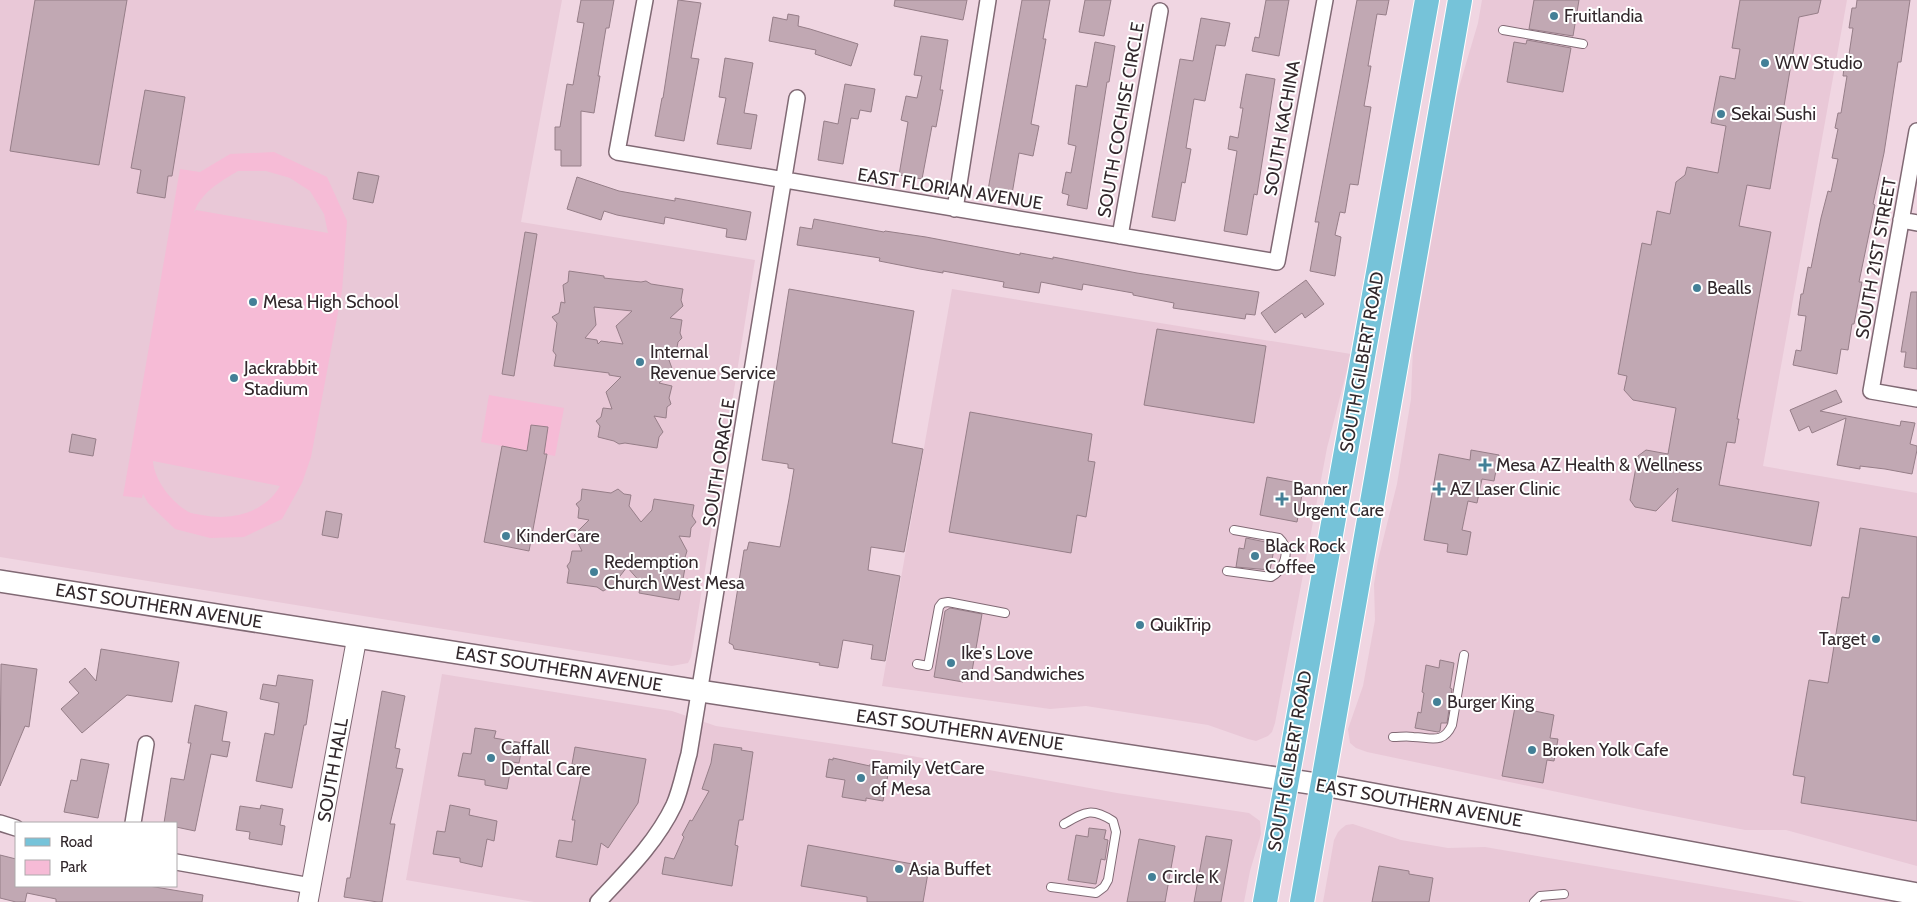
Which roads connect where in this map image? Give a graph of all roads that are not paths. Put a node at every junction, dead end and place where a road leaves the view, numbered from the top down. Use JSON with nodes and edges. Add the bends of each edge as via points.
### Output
{"nodes":[{"id":1,"x":645,"y":0,"type":"edge"},
{"id":2,"x":988,"y":0,"type":"edge"},
{"id":3,"x":1325,"y":0,"type":"edge"},
{"id":4,"x":1427,"y":0,"type":"edge"},
{"id":5,"x":1460,"y":0,"type":"edge"},
{"id":6,"x":1160,"y":11,"type":"dead end"},
{"id":7,"x":1503,"y":30,"type":"dead end"},
{"id":8,"x":1583,"y":44,"type":"dead end"},
{"id":9,"x":797,"y":98,"type":"dead end"},
{"id":10,"x":1917,"y":130,"type":"edge"},
{"id":11,"x":784,"y":180,"type":"junction"},
{"id":12,"x":955,"y":208,"type":"junction"},
{"id":13,"x":1901,"y":220,"type":"junction"},
{"id":14,"x":1917,"y":223,"type":"edge"},
{"id":15,"x":1120,"y":236,"type":"junction"},
{"id":16,"x":1277,"y":262,"type":"joint"},
{"id":17,"x":1396,"y":373,"type":"junction"},
{"id":18,"x":1360,"y":374,"type":"junction"},
{"id":19,"x":1917,"y":399,"type":"edge"},
{"id":20,"x":1234,"y":530,"type":"dead end"},
{"id":21,"x":1227,"y":571,"type":"dead end"},
{"id":22,"x":0,"y":581,"type":"edge"},
{"id":23,"x":1005,"y":613,"type":"dead end"},
{"id":24,"x":358,"y":637,"type":"junction"},
{"id":25,"x":1464,"y":655,"type":"dead end"},
{"id":26,"x":917,"y":664,"type":"dead end"},
{"id":27,"x":700,"y":692,"type":"junction"},
{"id":28,"x":1393,"y":737,"type":"dead end"},
{"id":29,"x":146,"y":744,"type":"dead end"},
{"id":30,"x":1286,"y":780,"type":"junction"},
{"id":31,"x":1323,"y":785,"type":"junction"},
{"id":32,"x":133,"y":822,"type":"edge"},
{"id":33,"x":0,"y":823,"type":"edge"},
{"id":34,"x":1064,"y":824,"type":"dead end"},
{"id":35,"x":15,"y":828,"type":"edge"},
{"id":36,"x":178,"y":862,"type":"edge"},
{"id":37,"x":1051,"y":887,"type":"dead end"},
{"id":38,"x":310,"y":894,"type":"edge"},
{"id":39,"x":1564,"y":894,"type":"dead end"},
{"id":40,"x":1917,"y":894,"type":"edge"},
{"id":41,"x":598,"y":902,"type":"edge"},
{"id":42,"x":1265,"y":902,"type":"edge"},
{"id":43,"x":1302,"y":902,"type":"edge"},
{"id":44,"x":1534,"y":902,"type":"edge"}],
"edges":[{"from":1,"to":11,"type":"street","name":"EAST FLORIAN AVENUE","via":[[617,152]]},
{"from":2,"to":12,"type":"street"},
{"from":3,"to":16,"type":"street","name":"SOUTH KACHINA"},
{"from":4,"to":18,"type":"main road","name":"SOUTH GILBERT ROAD"},
{"from":5,"to":17,"type":"main road","name":"SOUTH GILBERT ROAD"},
{"from":6,"to":15,"type":"street","name":"SOUTH COCHISE CIRCLE"},
{"from":7,"to":8,"type":"lane"},
{"from":9,"to":11,"type":"street","name":"SOUTH ORACLE"},
{"from":10,"to":13,"type":"street","name":"SOUTH 21ST STREET"},
{"from":11,"to":12,"type":"street","name":"EAST FLORIAN AVENUE"},
{"from":11,"to":27,"type":"street","name":"SOUTH ORACLE"},
{"from":12,"to":15,"type":"street","name":"EAST FLORIAN AVENUE"},
{"from":13,"to":14,"type":"street"},
{"from":13,"to":19,"type":"street","name":"SOUTH 21ST STREET","via":[[1871,391]]},
{"from":15,"to":16,"type":"street","name":"EAST FLORIAN AVENUE"},
{"from":17,"to":18,"type":"main road"},
{"from":17,"to":31,"type":"main road","name":"SOUTH GILBERT ROAD"},
{"from":18,"to":30,"type":"main road","name":"SOUTH GILBERT ROAD"},
{"from":20,"to":21,"type":"lane","via":[[1279,538],[1284,542],[1286,551],[1282,568],[1271,577]]},
{"from":22,"to":24,"type":"main road","name":"EAST SOUTHERN AVENUE"},
{"from":23,"to":26,"type":"lane","via":[[942,603],[928,666]]},
{"from":24,"to":27,"type":"main road","name":"EAST SOUTHERN AVENUE"},
{"from":24,"to":38,"type":"street","name":"SOUTH HALL"},
{"from":25,"to":28,"type":"lane","via":[[1449,732],[1436,739]]},
{"from":27,"to":30,"type":"main road","name":"EAST SOUTHERN AVENUE"},
{"from":27,"to":41,"type":"street","name":"SOUTH ORACLE","via":[[689,754],[674,804],[653,839]]},
{"from":29,"to":32,"type":"street"},
{"from":30,"to":31,"type":"main road","name":"EAST SOUTHERN AVENUE"},
{"from":30,"to":42,"type":"main road","name":"SOUTH GILBERT ROAD"},
{"from":31,"to":40,"type":"main road","name":"EAST SOUTHERN AVENUE"},
{"from":31,"to":43,"type":"main road","name":"SOUTH GILBERT ROAD"},
{"from":33,"to":35,"type":"street"},
{"from":34,"to":37,"type":"lane","via":[[1084,813],[1094,812],[1113,821],[1116,832],[1108,880],[1096,894]]},
{"from":36,"to":38,"type":"street"},
{"from":39,"to":44,"type":"lane","via":[[1540,896]]}]}
